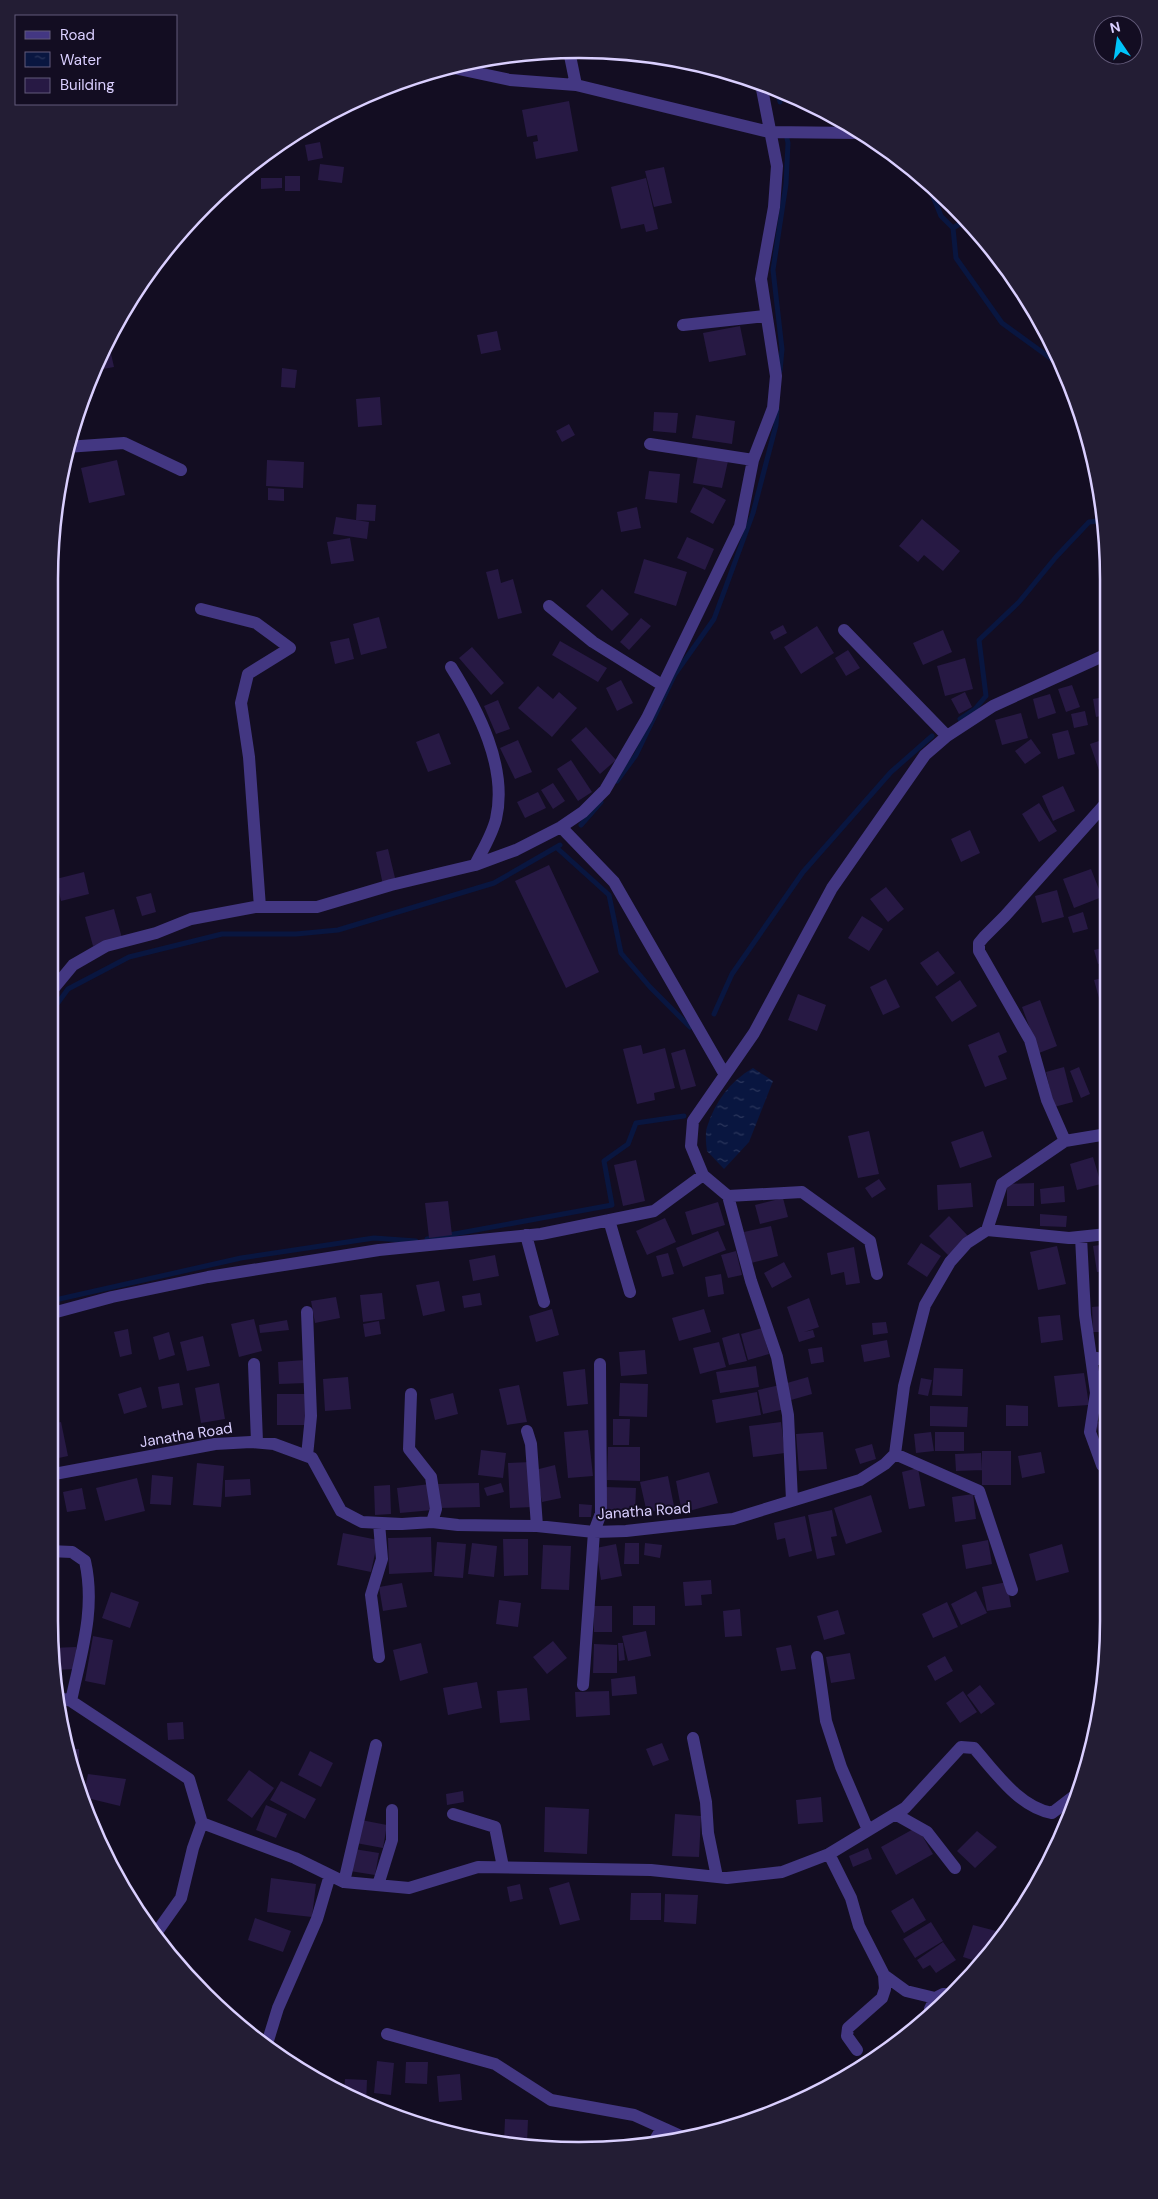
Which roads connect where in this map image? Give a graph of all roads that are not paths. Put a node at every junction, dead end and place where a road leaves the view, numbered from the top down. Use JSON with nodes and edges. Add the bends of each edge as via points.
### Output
{"nodes":[{"id":1,"x":570,"y":58,"type":"edge"},
{"id":2,"x":475,"y":68,"type":"edge"},
{"id":3,"x":576,"y":85,"type":"junction"},
{"id":4,"x":762,"y":91,"type":"edge"},
{"id":5,"x":769,"y":132,"type":"junction"},
{"id":6,"x":850,"y":133,"type":"edge"},
{"id":7,"x":765,"y":316,"type":"junction"},
{"id":8,"x":683,"y":324,"type":"dead end"},
{"id":9,"x":650,"y":444,"type":"dead end"},
{"id":10,"x":74,"y":447,"type":"edge"},
{"id":11,"x":753,"y":460,"type":"junction"},
{"id":12,"x":181,"y":470,"type":"dead end"},
{"id":13,"x":549,"y":606,"type":"dead end"},
{"id":14,"x":201,"y":609,"type":"dead end"},
{"id":15,"x":844,"y":630,"type":"dead end"},
{"id":16,"x":1100,"y":656,"type":"edge"},
{"id":17,"x":451,"y":667,"type":"dead end"},
{"id":18,"x":662,"y":685,"type":"junction"},
{"id":19,"x":947,"y":736,"type":"junction"},
{"id":20,"x":1100,"y":811,"type":"edge"},
{"id":21,"x":561,"y":827,"type":"junction"},
{"id":22,"x":475,"y":865,"type":"junction"},
{"id":23,"x":260,"y":907,"type":"junction"},
{"id":24,"x":58,"y":984,"type":"edge"},
{"id":25,"x":725,"y":1075,"type":"junction"},
{"id":26,"x":1100,"y":1135,"type":"edge"},
{"id":27,"x":1065,"y":1140,"type":"junction"},
{"id":28,"x":703,"y":1175,"type":"junction"},
{"id":29,"x":728,"y":1196,"type":"junction"},
{"id":30,"x":609,"y":1220,"type":"junction"},
{"id":31,"x":987,"y":1230,"type":"junction"},
{"id":32,"x":1100,"y":1235,"type":"edge"},
{"id":33,"x":526,"y":1236,"type":"junction"},
{"id":34,"x":1081,"y":1236,"type":"junction"},
{"id":35,"x":877,"y":1274,"type":"dead end"},
{"id":36,"x":630,"y":1292,"type":"dead end"},
{"id":37,"x":544,"y":1302,"type":"dead end"},
{"id":38,"x":58,"y":1312,"type":"edge"},
{"id":39,"x":307,"y":1312,"type":"dead end"},
{"id":40,"x":1091,"y":1357,"type":"junction"},
{"id":41,"x":1100,"y":1359,"type":"edge"},
{"id":42,"x":254,"y":1364,"type":"dead end"},
{"id":43,"x":600,"y":1364,"type":"dead end"},
{"id":44,"x":411,"y":1394,"type":"dead end"},
{"id":45,"x":527,"y":1431,"type":"dead end"},
{"id":46,"x":256,"y":1442,"type":"junction"},
{"id":47,"x":895,"y":1454,"type":"junction"},
{"id":48,"x":307,"y":1456,"type":"junction"},
{"id":49,"x":1100,"y":1460,"type":"edge"},
{"id":50,"x":58,"y":1473,"type":"edge"},
{"id":51,"x":792,"y":1500,"type":"junction"},
{"id":52,"x":432,"y":1522,"type":"junction"},
{"id":53,"x":379,"y":1523,"type":"junction"},
{"id":54,"x":537,"y":1526,"type":"junction"},
{"id":55,"x":594,"y":1532,"type":"junction"},
{"id":56,"x":58,"y":1551,"type":"edge"},
{"id":57,"x":1012,"y":1590,"type":"dead end"},
{"id":58,"x":379,"y":1657,"type":"dead end"},
{"id":59,"x":817,"y":1657,"type":"dead end"},
{"id":60,"x":583,"y":1686,"type":"dead end"},
{"id":61,"x":64,"y":1698,"type":"edge"},
{"id":62,"x":72,"y":1701,"type":"junction"},
{"id":63,"x":693,"y":1738,"type":"dead end"},
{"id":64,"x":376,"y":1745,"type":"dead end"},
{"id":65,"x":1068,"y":1800,"type":"edge"},
{"id":66,"x":392,"y":1810,"type":"dead end"},
{"id":67,"x":453,"y":1814,"type":"dead end"},
{"id":68,"x":895,"y":1814,"type":"junction"},
{"id":69,"x":202,"y":1823,"type":"junction"},
{"id":70,"x":868,"y":1830,"type":"junction"},
{"id":71,"x":829,"y":1854,"type":"junction"},
{"id":72,"x":503,"y":1867,"type":"junction"},
{"id":73,"x":956,"y":1868,"type":"dead end"},
{"id":74,"x":330,"y":1875,"type":"junction"},
{"id":75,"x":717,"y":1877,"type":"junction"},
{"id":76,"x":344,"y":1882,"type":"junction"},
{"id":77,"x":378,"y":1885,"type":"junction"},
{"id":78,"x":159,"y":1929,"type":"edge"},
{"id":79,"x":884,"y":1975,"type":"junction"},
{"id":80,"x":942,"y":1994,"type":"edge"},
{"id":81,"x":935,"y":1998,"type":"junction"},
{"id":82,"x":932,"y":2003,"type":"edge"},
{"id":83,"x":387,"y":2034,"type":"dead end"},
{"id":84,"x":269,"y":2039,"type":"edge"},
{"id":85,"x":857,"y":2050,"type":"dead end"},
{"id":86,"x":662,"y":2128,"type":"junction"},
{"id":87,"x":672,"y":2133,"type":"edge"},
{"id":88,"x":658,"y":2135,"type":"edge"}],
"edges":[{"from":1,"to":3,"type":"street"},
{"from":2,"to":3,"type":"street","via":[[510,80]]},
{"from":3,"to":5,"type":"street"},
{"from":4,"to":5,"type":"street"},
{"from":5,"to":6,"type":"street"},
{"from":5,"to":7,"type":"street","via":[[777,166],[774,207],[761,278]]},
{"from":7,"to":8,"type":"street"},
{"from":7,"to":11,"type":"street","via":[[776,376],[773,408]]},
{"from":9,"to":11,"type":"street"},
{"from":10,"to":12,"type":"street","via":[[124,444]]},
{"from":11,"to":18,"type":"street","via":[[740,526]]},
{"from":13,"to":18,"type":"street","via":[[593,642]]},
{"from":14,"to":23,"type":"street","via":[[256,623],[290,648],[248,674],[241,703],[249,757]]},
{"from":15,"to":19,"type":"street"},
{"from":16,"to":19,"type":"street","via":[[994,706]]},
{"from":17,"to":22,"type":"street","via":[[468,694],[491,746],[495,770],[496,820]]},
{"from":18,"to":21,"type":"street","via":[[647,718],[605,790],[583,812]]},
{"from":19,"to":25,"type":"street","via":[[925,755],[832,888],[754,1033]]},
{"from":20,"to":27,"type":"street","via":[[979,943],[982,960],[1030,1040],[1047,1100]]},
{"from":21,"to":22,"type":"street","via":[[516,850]]},
{"from":21,"to":25,"type":"street","via":[[614,882]]},
{"from":22,"to":23,"type":"street","via":[[317,907]]},
{"from":23,"to":24,"type":"street","via":[[191,919],[156,933],[106,946],[73,966]]},
{"from":25,"to":28,"type":"street","via":[[693,1121],[691,1146]]},
{"from":26,"to":27,"type":"street"},
{"from":27,"to":31,"type":"street","via":[[1002,1184]]},
{"from":28,"to":29,"type":"street"},
{"from":28,"to":30,"type":"street","via":[[654,1211]]},
{"from":29,"to":35,"type":"street","via":[[802,1192],[870,1241]]},
{"from":29,"to":51,"type":"street","via":[[751,1281],[777,1357],[788,1415]]},
{"from":30,"to":33,"type":"street"},
{"from":30,"to":36,"type":"street"},
{"from":31,"to":34,"type":"street","via":[[1035,1236]]},
{"from":31,"to":47,"type":"street","via":[[967,1243],[950,1262],[925,1305],[904,1386]]},
{"from":32,"to":34,"type":"street"},
{"from":33,"to":37,"type":"street"},
{"from":33,"to":38,"type":"street","via":[[379,1250],[208,1277]]},
{"from":34,"to":40,"type":"street","via":[[1085,1315]]},
{"from":39,"to":48,"type":"street","via":[[311,1416]]},
{"from":40,"to":41,"type":"street"},
{"from":40,"to":49,"type":"street","via":[[1096,1393],[1090,1432]]},
{"from":42,"to":46,"type":"street"},
{"from":43,"to":55,"type":"street","via":[[601,1513]]},
{"from":44,"to":52,"type":"street","via":[[409,1449],[432,1477],[436,1509]]},
{"from":45,"to":54,"type":"street"},
{"from":46,"to":48,"type":"street","name":"Janatha Road","via":[[274,1444]]},
{"from":46,"to":50,"type":"street","name":"Janatha Road","via":[[215,1444]]},
{"from":47,"to":51,"type":"street","name":"Janatha Road","via":[[860,1480]]},
{"from":47,"to":57,"type":"street","via":[[979,1491]]},
{"from":48,"to":53,"type":"street","name":"Janatha Road","via":[[312,1458],[342,1511],[362,1522]]},
{"from":51,"to":55,"type":"street","name":"Janatha Road","via":[[733,1519],[626,1532]]},
{"from":52,"to":53,"type":"street","name":"Janatha Road"},
{"from":52,"to":54,"type":"street","name":"Janatha Road"},
{"from":53,"to":58,"type":"street","via":[[382,1559],[371,1595]]},
{"from":54,"to":55,"type":"street","name":"Janatha Road"},
{"from":55,"to":60,"type":"street"},
{"from":56,"to":62,"type":"street","via":[[72,1552],[85,1561],[90,1584],[90,1611]]},
{"from":59,"to":70,"type":"street","via":[[826,1721],[841,1767]]},
{"from":61,"to":62,"type":"street"},
{"from":62,"to":69,"type":"street","via":[[189,1779]]},
{"from":63,"to":75,"type":"street"},
{"from":64,"to":76,"type":"street"},
{"from":65,"to":68,"type":"street","via":[[1052,1813],[1039,1810],[1007,1785],[974,1748],[961,1747]]},
{"from":66,"to":77,"type":"street","via":[[392,1840]]},
{"from":67,"to":72,"type":"street","via":[[495,1827]]},
{"from":68,"to":70,"type":"street"},
{"from":68,"to":73,"type":"street","via":[[927,1832]]},
{"from":69,"to":74,"type":"street"},
{"from":69,"to":78,"type":"street","via":[[181,1898]]},
{"from":70,"to":71,"type":"street"},
{"from":71,"to":75,"type":"street","via":[[782,1872]]},
{"from":71,"to":79,"type":"street"},
{"from":72,"to":75,"type":"street","via":[[651,1870]]},
{"from":72,"to":77,"type":"street","via":[[478,1867],[409,1888]]},
{"from":74,"to":76,"type":"street"},
{"from":74,"to":84,"type":"street","via":[[317,1919],[278,2008]]},
{"from":76,"to":77,"type":"street"},
{"from":79,"to":81,"type":"street","via":[[906,1991]]},
{"from":79,"to":85,"type":"street","via":[[882,1998],[848,2028],[847,2036]]},
{"from":80,"to":81,"type":"street"},
{"from":81,"to":82,"type":"street"},
{"from":83,"to":86,"type":"street","via":[[495,2064],[551,2100],[634,2115]]},
{"from":86,"to":87,"type":"street"},
{"from":86,"to":88,"type":"street"}]}
